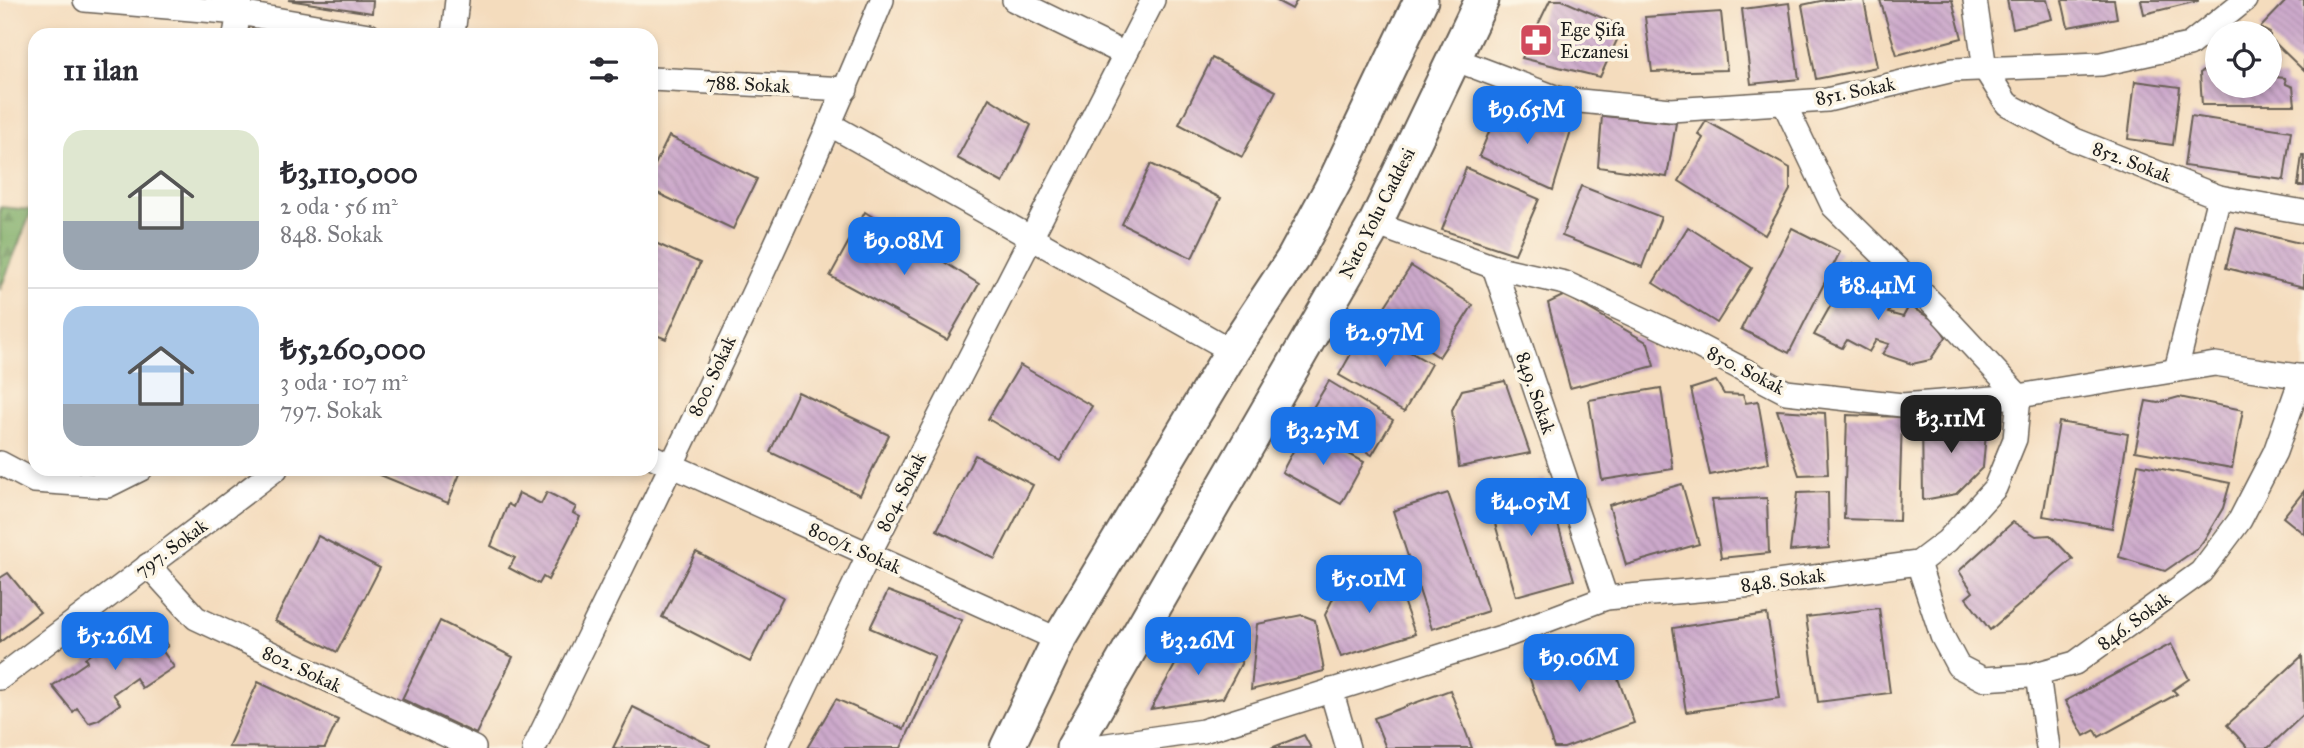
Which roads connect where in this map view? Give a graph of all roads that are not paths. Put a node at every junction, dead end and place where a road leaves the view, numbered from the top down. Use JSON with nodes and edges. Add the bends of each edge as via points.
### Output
{"nodes":[{"id":1,"x":85,"y":0,"type":"edge"},
{"id":2,"x":457,"y":0,"type":"edge"},
{"id":3,"x":883,"y":0,"type":"edge"},
{"id":4,"x":1014,"y":0,"type":"edge"},
{"id":5,"x":1153,"y":0,"type":"edge"},
{"id":6,"x":1421,"y":0,"type":"edge"},
{"id":7,"x":1482,"y":0,"type":"edge"},
{"id":8,"x":1975,"y":0,"type":"edge"},
{"id":9,"x":2245,"y":0,"type":"edge"},
{"id":10,"x":238,"y":16,"type":"edge"},
{"id":11,"x":321,"y":28,"type":"edge"},
{"id":12,"x":454,"y":28,"type":"edge"},
{"id":13,"x":1125,"y":54,"type":"junction"},
{"id":14,"x":1454,"y":59,"type":"junction"},
{"id":15,"x":1985,"y":69,"type":"junction"},
{"id":16,"x":658,"y":79,"type":"edge"},
{"id":17,"x":846,"y":89,"type":"junction"},
{"id":18,"x":1784,"y":103,"type":"junction"},
{"id":19,"x":829,"y":124,"type":"junction"},
{"id":20,"x":2219,"y":197,"type":"junction"},
{"id":21,"x":2304,"y":212,"type":"edge"},
{"id":22,"x":1374,"y":224,"type":"junction"},
{"id":23,"x":1032,"y":238,"type":"junction"},
{"id":24,"x":1493,"y":267,"type":"junction"},
{"id":25,"x":1232,"y":351,"type":"junction"},
{"id":26,"x":2176,"y":370,"type":"junction"},
{"id":27,"x":2303,"y":377,"type":"edge"},
{"id":28,"x":2019,"y":396,"type":"junction"},
{"id":29,"x":661,"y":461,"type":"edge"},
{"id":30,"x":0,"y":463,"type":"edge"},
{"id":31,"x":127,"y":476,"type":"edge"},
{"id":32,"x":267,"y":476,"type":"edge"},
{"id":33,"x":654,"y":476,"type":"edge"},
{"id":34,"x":869,"y":554,"type":"junction"},
{"id":35,"x":1917,"y":563,"type":"junction"},
{"id":36,"x":148,"y":565,"type":"junction"},
{"id":37,"x":1606,"y":598,"type":"junction"},
{"id":38,"x":1059,"y":640,"type":"junction"},
{"id":39,"x":2038,"y":674,"type":"junction"},
{"id":40,"x":0,"y":678,"type":"edge"},
{"id":41,"x":1331,"y":690,"type":"junction"},
{"id":42,"x":474,"y":748,"type":"edge"},
{"id":43,"x":534,"y":748,"type":"edge"},
{"id":44,"x":776,"y":748,"type":"edge"},
{"id":45,"x":1007,"y":748,"type":"edge"},
{"id":46,"x":1073,"y":748,"type":"edge"},
{"id":47,"x":1087,"y":748,"type":"edge"},
{"id":48,"x":1348,"y":748,"type":"edge"},
{"id":49,"x":2048,"y":748,"type":"edge"}],
"edges":[{"from":1,"to":10,"type":"street"},
{"from":2,"to":12,"type":"street"},
{"from":3,"to":17,"type":"street","name":"800. Sokak"},
{"from":4,"to":13,"type":"street"},
{"from":5,"to":13,"type":"street","name":"804. Sokak"},
{"from":6,"to":25,"type":"main road","via":[[1293,260]]},
{"from":7,"to":14,"type":"main road","name":"Nato Yolu Caddesi"},
{"from":8,"to":15,"type":"street"},
{"from":9,"to":15,"type":"street","name":"851. Sokak","via":[[2189,45],[2101,64]]},
{"from":10,"to":11,"type":"street"},
{"from":13,"to":23,"type":"street","name":"804. Sokak"},
{"from":14,"to":18,"type":"street","name":"851. Sokak","via":[[1560,99],[1671,110]]},
{"from":14,"to":22,"type":"main road","name":"Nato Yolu Caddesi"},
{"from":15,"to":18,"type":"street","name":"851. Sokak","via":[[1953,70],[1827,100]]},
{"from":15,"to":20,"type":"street","name":"852. Sokak","via":[[2007,104],[2075,140]]},
{"from":16,"to":17,"type":"street","name":"788. Sokak"},
{"from":17,"to":19,"type":"street","name":"800. Sokak"},
{"from":18,"to":28,"type":"street","via":[[1833,206]]},
{"from":19,"to":23,"type":"street"},
{"from":19,"to":29,"type":"street","name":"800. Sokak"},
{"from":20,"to":21,"type":"street","name":"852. Sokak"},
{"from":20,"to":26,"type":"street"},
{"from":22,"to":24,"type":"street","name":"850. Sokak"},
{"from":22,"to":46,"type":"main road","name":"Nato Yolu Caddesi"},
{"from":23,"to":25,"type":"street"},
{"from":23,"to":34,"type":"street","name":"804. Sokak"},
{"from":24,"to":28,"type":"street","name":"850. Sokak","via":[[1564,284],[1681,337],[1786,392],[1902,405]]},
{"from":24,"to":37,"type":"street","name":"849. Sokak"},
{"from":25,"to":38,"type":"main road"},
{"from":26,"to":27,"type":"street","name":"850. Sokak","via":[[2215,364]]},
{"from":26,"to":28,"type":"street","name":"850. Sokak"},
{"from":27,"to":39,"type":"street","name":"846. Sokak","via":[[2275,452],[2240,520],[2201,572],[2075,663]]},
{"from":28,"to":35,"type":"street","name":"848. Sokak","via":[[2015,439],[1995,488],[1947,541]]},
{"from":29,"to":34,"type":"street","name":"800/1. Sokak"},
{"from":30,"to":31,"type":"street","via":[[34,481],[107,486]]},
{"from":32,"to":36,"type":"street","name":"797. Sokak"},
{"from":33,"to":43,"type":"street","name":"800. Sokak"},
{"from":34,"to":38,"type":"street","name":"800/1. Sokak"},
{"from":34,"to":44,"type":"street","name":"804. Sokak"},
{"from":35,"to":37,"type":"street","name":"848. Sokak","via":[[1755,585]]},
{"from":35,"to":39,"type":"street","name":"846. Sokak","via":[[1942,636],[1958,666],[1983,679]]},
{"from":36,"to":40,"type":"street","name":"797. Sokak"},
{"from":36,"to":42,"type":"street","name":"802. Sokak","via":[[196,618]]},
{"from":37,"to":41,"type":"street","name":"848. Sokak","via":[[1508,635]]},
{"from":38,"to":45,"type":"main road"},
{"from":39,"to":49,"type":"street"},
{"from":41,"to":47,"type":"street","name":"848. Sokak","via":[[1203,731]]},
{"from":41,"to":48,"type":"street"}]}
